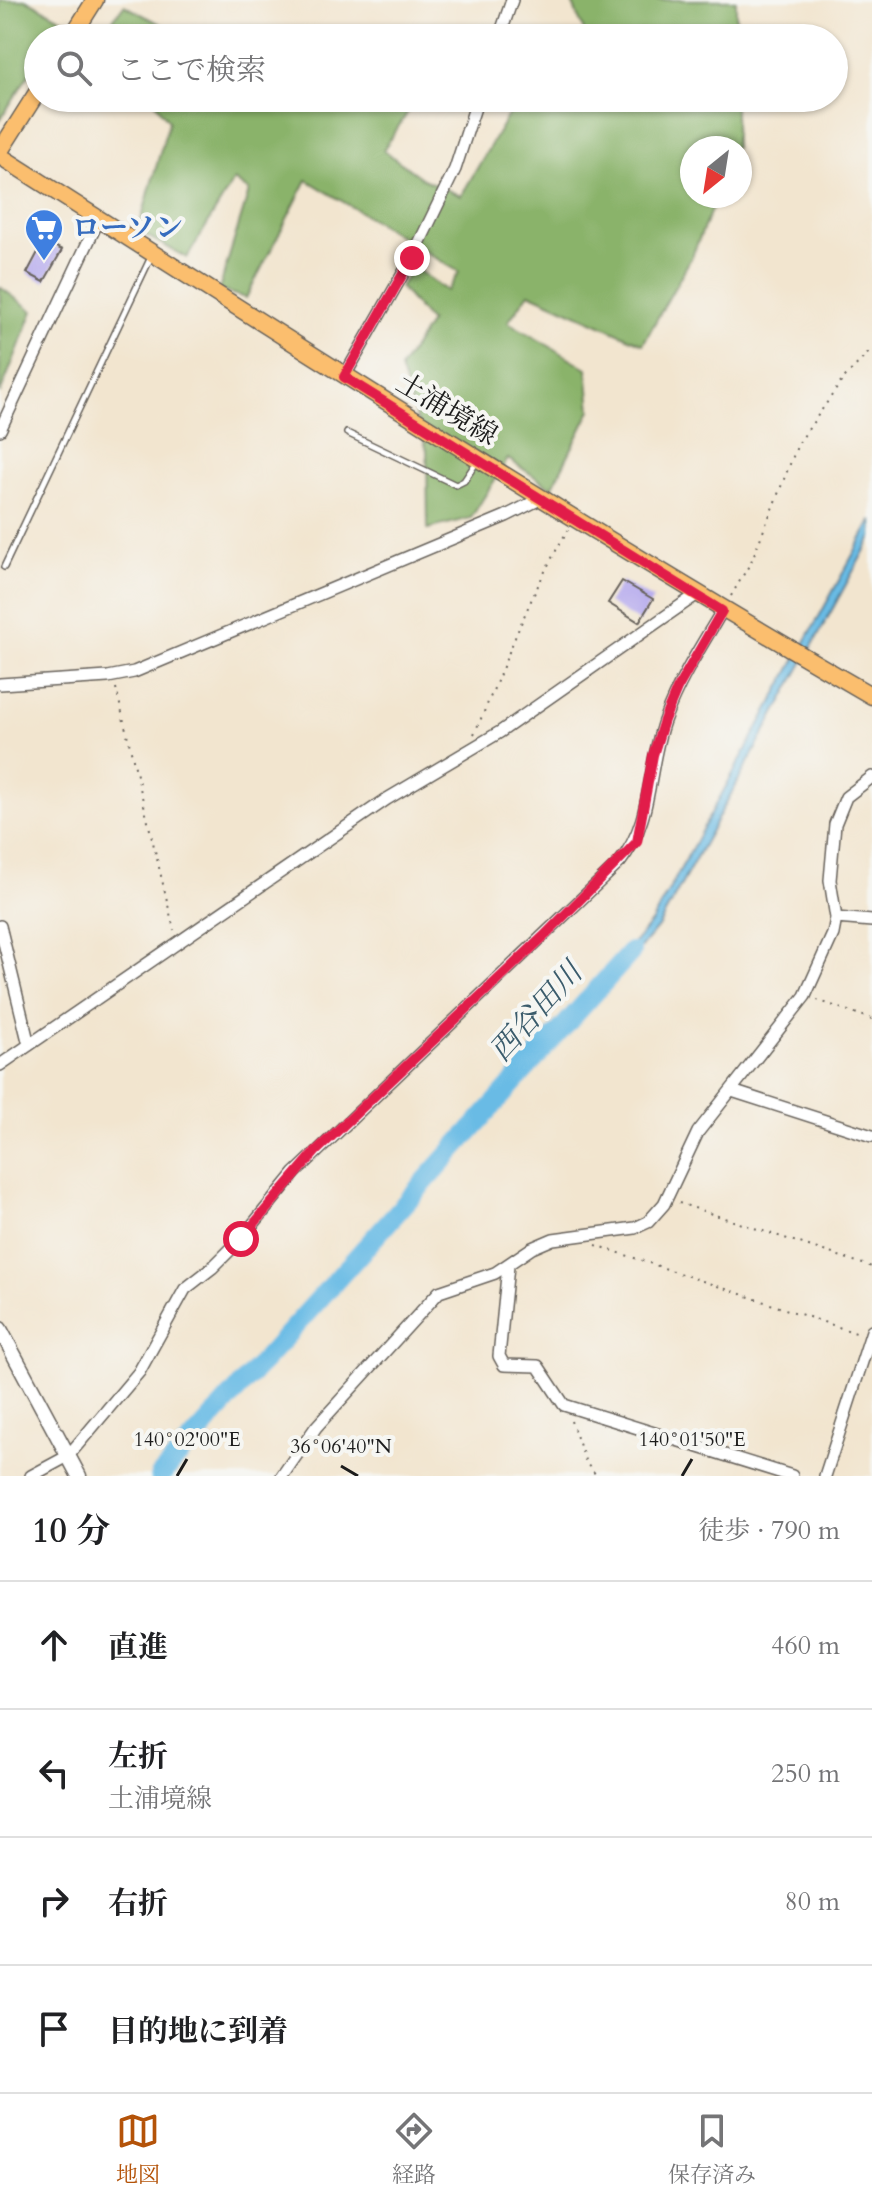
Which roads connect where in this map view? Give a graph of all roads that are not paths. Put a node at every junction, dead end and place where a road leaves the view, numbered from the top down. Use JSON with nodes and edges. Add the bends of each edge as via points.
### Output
{"nodes":[{"id":1,"x":95,"y":0,"type":"edge"},
{"id":2,"x":512,"y":0,"type":"edge"},
{"id":3,"x":80,"y":24,"type":"edge"},
{"id":4,"x":504,"y":24,"type":"edge"},
{"id":5,"x":25,"y":112,"type":"edge"},
{"id":6,"x":473,"y":112,"type":"edge"},
{"id":7,"x":0,"y":154,"type":"edge"},
{"id":8,"x":98,"y":221,"type":"junction"},
{"id":9,"x":152,"y":256,"type":"junction"},
{"id":10,"x":344,"y":377,"type":"junction"},
{"id":11,"x":0,"y":430,"type":"edge"},
{"id":12,"x":347,"y":433,"type":"dead end"},
{"id":13,"x":478,"y":459,"type":"junction"},
{"id":14,"x":539,"y":495,"type":"junction"},
{"id":15,"x":4,"y":567,"type":"dead end"},
{"id":16,"x":696,"y":595,"type":"junction"},
{"id":17,"x":722,"y":611,"type":"junction"},
{"id":18,"x":0,"y":684,"type":"edge"},
{"id":19,"x":872,"y":696,"type":"edge"},
{"id":20,"x":872,"y":777,"type":"edge"},
{"id":21,"x":836,"y":918,"type":"junction"},
{"id":22,"x":872,"y":921,"type":"edge"},
{"id":23,"x":0,"y":926,"type":"edge"},
{"id":24,"x":29,"y":1045,"type":"junction"},
{"id":25,"x":0,"y":1065,"type":"edge"},
{"id":26,"x":732,"y":1091,"type":"junction"},
{"id":27,"x":872,"y":1136,"type":"edge"},
{"id":28,"x":508,"y":1266,"type":"junction"},
{"id":29,"x":0,"y":1329,"type":"edge"},
{"id":30,"x":871,"y":1334,"type":"edge"},
{"id":31,"x":68,"y":1456,"type":"junction"},
{"id":32,"x":31,"y":1476,"type":"edge"},
{"id":33,"x":79,"y":1476,"type":"edge"},
{"id":34,"x":282,"y":1476,"type":"edge"},
{"id":35,"x":792,"y":1476,"type":"edge"},
{"id":36,"x":825,"y":1476,"type":"edge"}],
"edges":[{"from":1,"to":3,"type":"main road"},
{"from":2,"to":4,"type":"street"},
{"from":5,"to":7,"type":"main road"},
{"from":6,"to":10,"type":"street","via":[[449,182]]},
{"from":7,"to":8,"type":"main road","name":"土浦境線"},
{"from":8,"to":9,"type":"main road","name":"土浦境線"},
{"from":8,"to":11,"type":"street"},
{"from":9,"to":10,"type":"main road","name":"土浦境線"},
{"from":9,"to":15,"type":"lane"},
{"from":10,"to":13,"type":"main road","name":"土浦境線"},
{"from":12,"to":13,"type":"lane","via":[[456,485]]},
{"from":13,"to":14,"type":"main road","name":"土浦境線"},
{"from":14,"to":16,"type":"main road","name":"土浦境線"},
{"from":14,"to":18,"type":"street","via":[[506,516],[134,672]]},
{"from":16,"to":17,"type":"main road","name":"土浦境線"},
{"from":16,"to":24,"type":"street"},
{"from":17,"to":19,"type":"main road","name":"土浦境線"},
{"from":17,"to":31,"type":"street","via":[[664,720],[637,842],[316,1151],[241,1239],[185,1289],[139,1372]]},
{"from":20,"to":21,"type":"street","via":[[846,797],[835,824],[830,880]]},
{"from":21,"to":22,"type":"street"},
{"from":21,"to":26,"type":"street","via":[[805,996]]},
{"from":23,"to":24,"type":"street"},
{"from":24,"to":25,"type":"street"},
{"from":26,"to":27,"type":"street"},
{"from":26,"to":28,"type":"street","via":[[698,1132],[666,1199],[648,1222],[553,1239]]},
{"from":28,"to":34,"type":"street","via":[[439,1292],[316,1427]]},
{"from":28,"to":35,"type":"street","via":[[501,1362],[538,1366],[564,1405]]},
{"from":29,"to":31,"type":"street"},
{"from":30,"to":36,"type":"street"},
{"from":31,"to":32,"type":"street"},
{"from":31,"to":33,"type":"street"}]}
